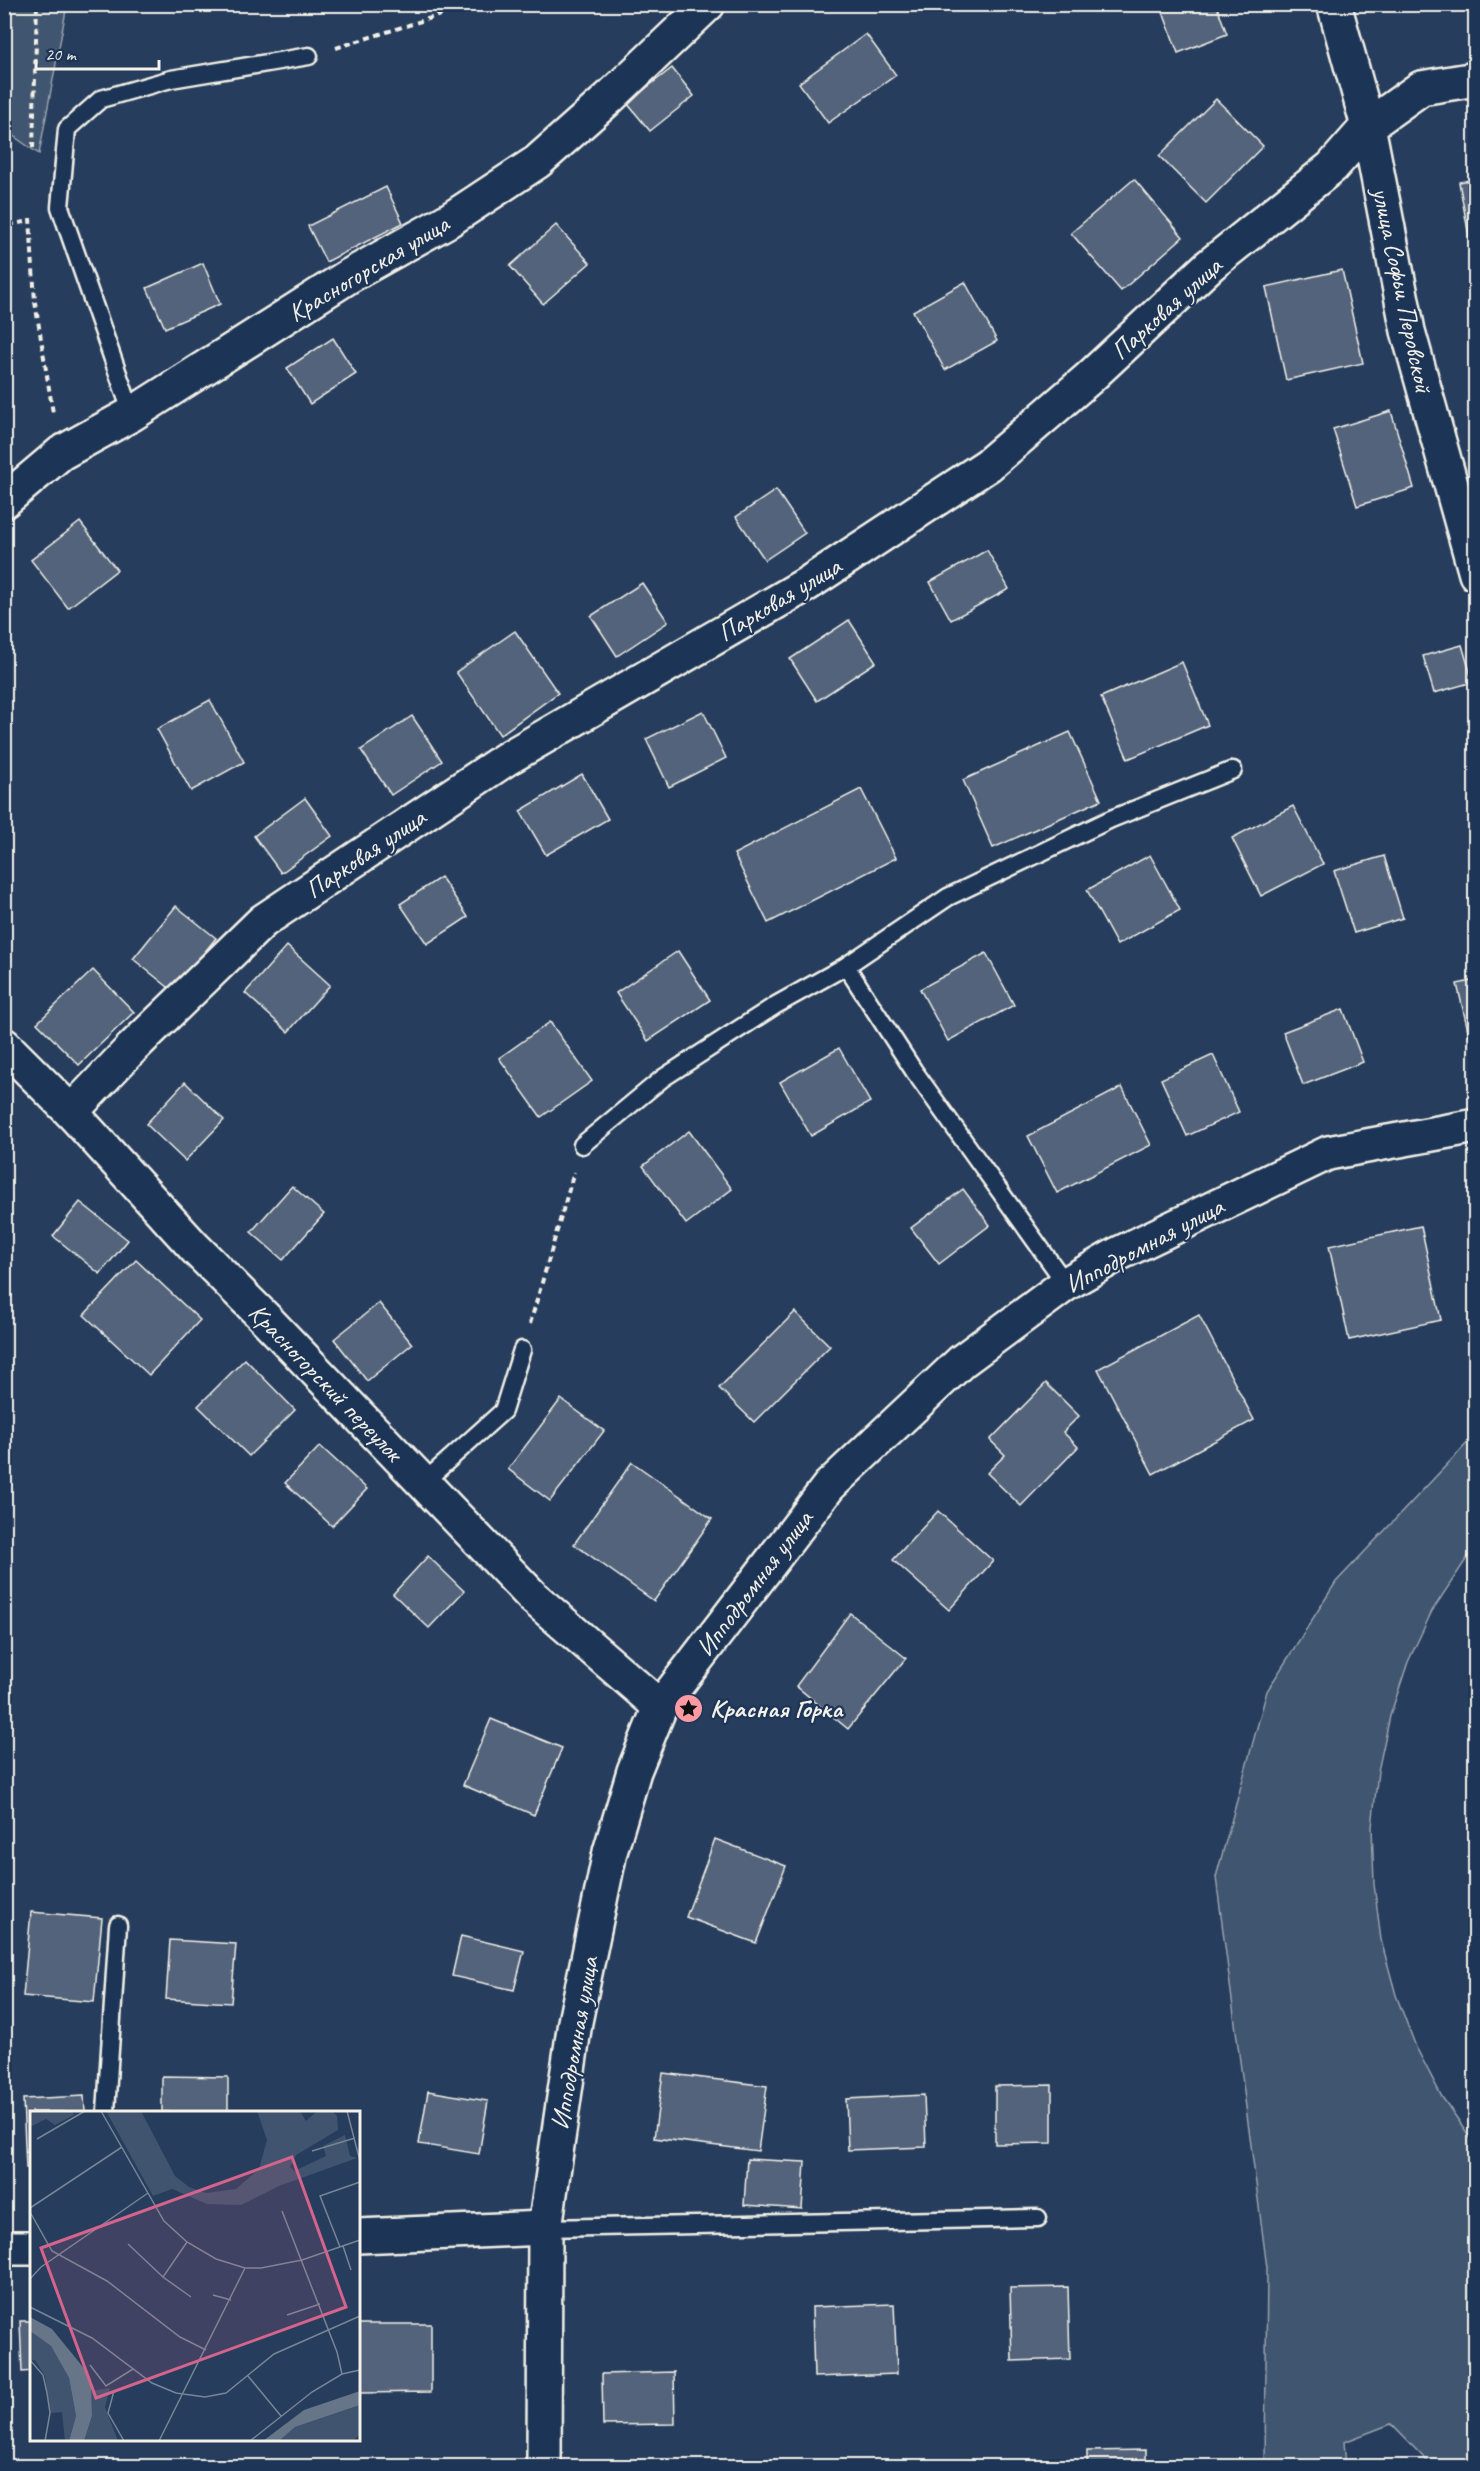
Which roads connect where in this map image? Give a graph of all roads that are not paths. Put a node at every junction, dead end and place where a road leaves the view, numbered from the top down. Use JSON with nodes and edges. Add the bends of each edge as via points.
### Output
{"nodes":[{"id":1,"x":708,"y":4,"type":"edge"},
{"id":2,"x":1334,"y":4,"type":"edge"},
{"id":3,"x":309,"y":56,"type":"road end"},
{"id":4,"x":1476,"y":79,"type":"edge"},
{"id":5,"x":1368,"y":126,"type":"junction"},
{"id":6,"x":132,"y":414,"type":"junction"},
{"id":7,"x":4,"y":501,"type":"edge"},
{"id":8,"x":1476,"y":574,"type":"edge"},
{"id":9,"x":1233,"y":770,"type":"dead end"},
{"id":10,"x":846,"y":966,"type":"junction"},
{"id":11,"x":4,"y":1045,"type":"edge"},
{"id":12,"x":71,"y":1112,"type":"junction"},
{"id":13,"x":1476,"y":1126,"type":"edge"},
{"id":14,"x":582,"y":1145,"type":"road end"},
{"id":15,"x":1066,"y":1284,"type":"junction"},
{"id":16,"x":522,"y":1350,"type":"road end"},
{"id":17,"x":423,"y":1483,"type":"junction"},
{"id":18,"x":660,"y":1707,"type":"junction"},
{"id":19,"x":118,"y":1925,"type":"dead end"},
{"id":20,"x":106,"y":2111,"type":"edge"},
{"id":21,"x":1038,"y":2217,"type":"dead end"},
{"id":22,"x":544,"y":2228,"type":"junction"},
{"id":23,"x":360,"y":2236,"type":"edge"},
{"id":24,"x":4,"y":2248,"type":"edge"},
{"id":25,"x":30,"y":2248,"type":"edge"},
{"id":26,"x":544,"y":2466,"type":"edge"}],
"edges":[{"from":1,"to":6,"type":"street","name":"Красногорская улица","via":[[537,162]]},
{"from":2,"to":5,"type":"street","name":"улица Софьи Перовской"},
{"from":3,"to":6,"type":"lane","via":[[171,79],[100,99],[67,129],[60,207]]},
{"from":4,"to":5,"type":"street","name":"Парковая улица","via":[[1421,88]]},
{"from":5,"to":8,"type":"street","name":"улица Софьи Перовской","via":[[1408,331]]},
{"from":5,"to":12,"type":"street","name":"Парковая улица","via":[[1332,166],[1210,265],[1088,379],[988,465],[807,584],[506,759],[263,921],[132,1047]]},
{"from":6,"to":7,"type":"street","name":"Красногорская улица","via":[[61,453]]},
{"from":9,"to":10,"type":"lane","via":[[1111,819],[948,897]]},
{"from":10,"to":14,"type":"lane","via":[[776,1005],[663,1078]]},
{"from":10,"to":15,"type":"lane","via":[[914,1071]]},
{"from":11,"to":12,"type":"street","name":"Красногорский переулок"},
{"from":12,"to":17,"type":"street","name":"Красногорский переулок","via":[[195,1248]]},
{"from":13,"to":15,"type":"street","name":"Ипподромная улица","via":[[1328,1154],[1118,1254]]},
{"from":15,"to":18,"type":"street","name":"Ипподромная улица","via":[[962,1361],[829,1486]]},
{"from":16,"to":17,"type":"lane","via":[[503,1411]]},
{"from":17,"to":18,"type":"street","name":"Красногорский переулок","via":[[533,1597]]},
{"from":18,"to":22,"type":"street","name":"Ипподромная улица","via":[[634,1771],[610,1852],[575,2022]]},
{"from":19,"to":20,"type":"lane"},
{"from":21,"to":22,"type":"lane"},
{"from":22,"to":23,"type":"street"},
{"from":22,"to":26,"type":"street","name":"Ипподромная улица"},
{"from":24,"to":25,"type":"street"}]}
